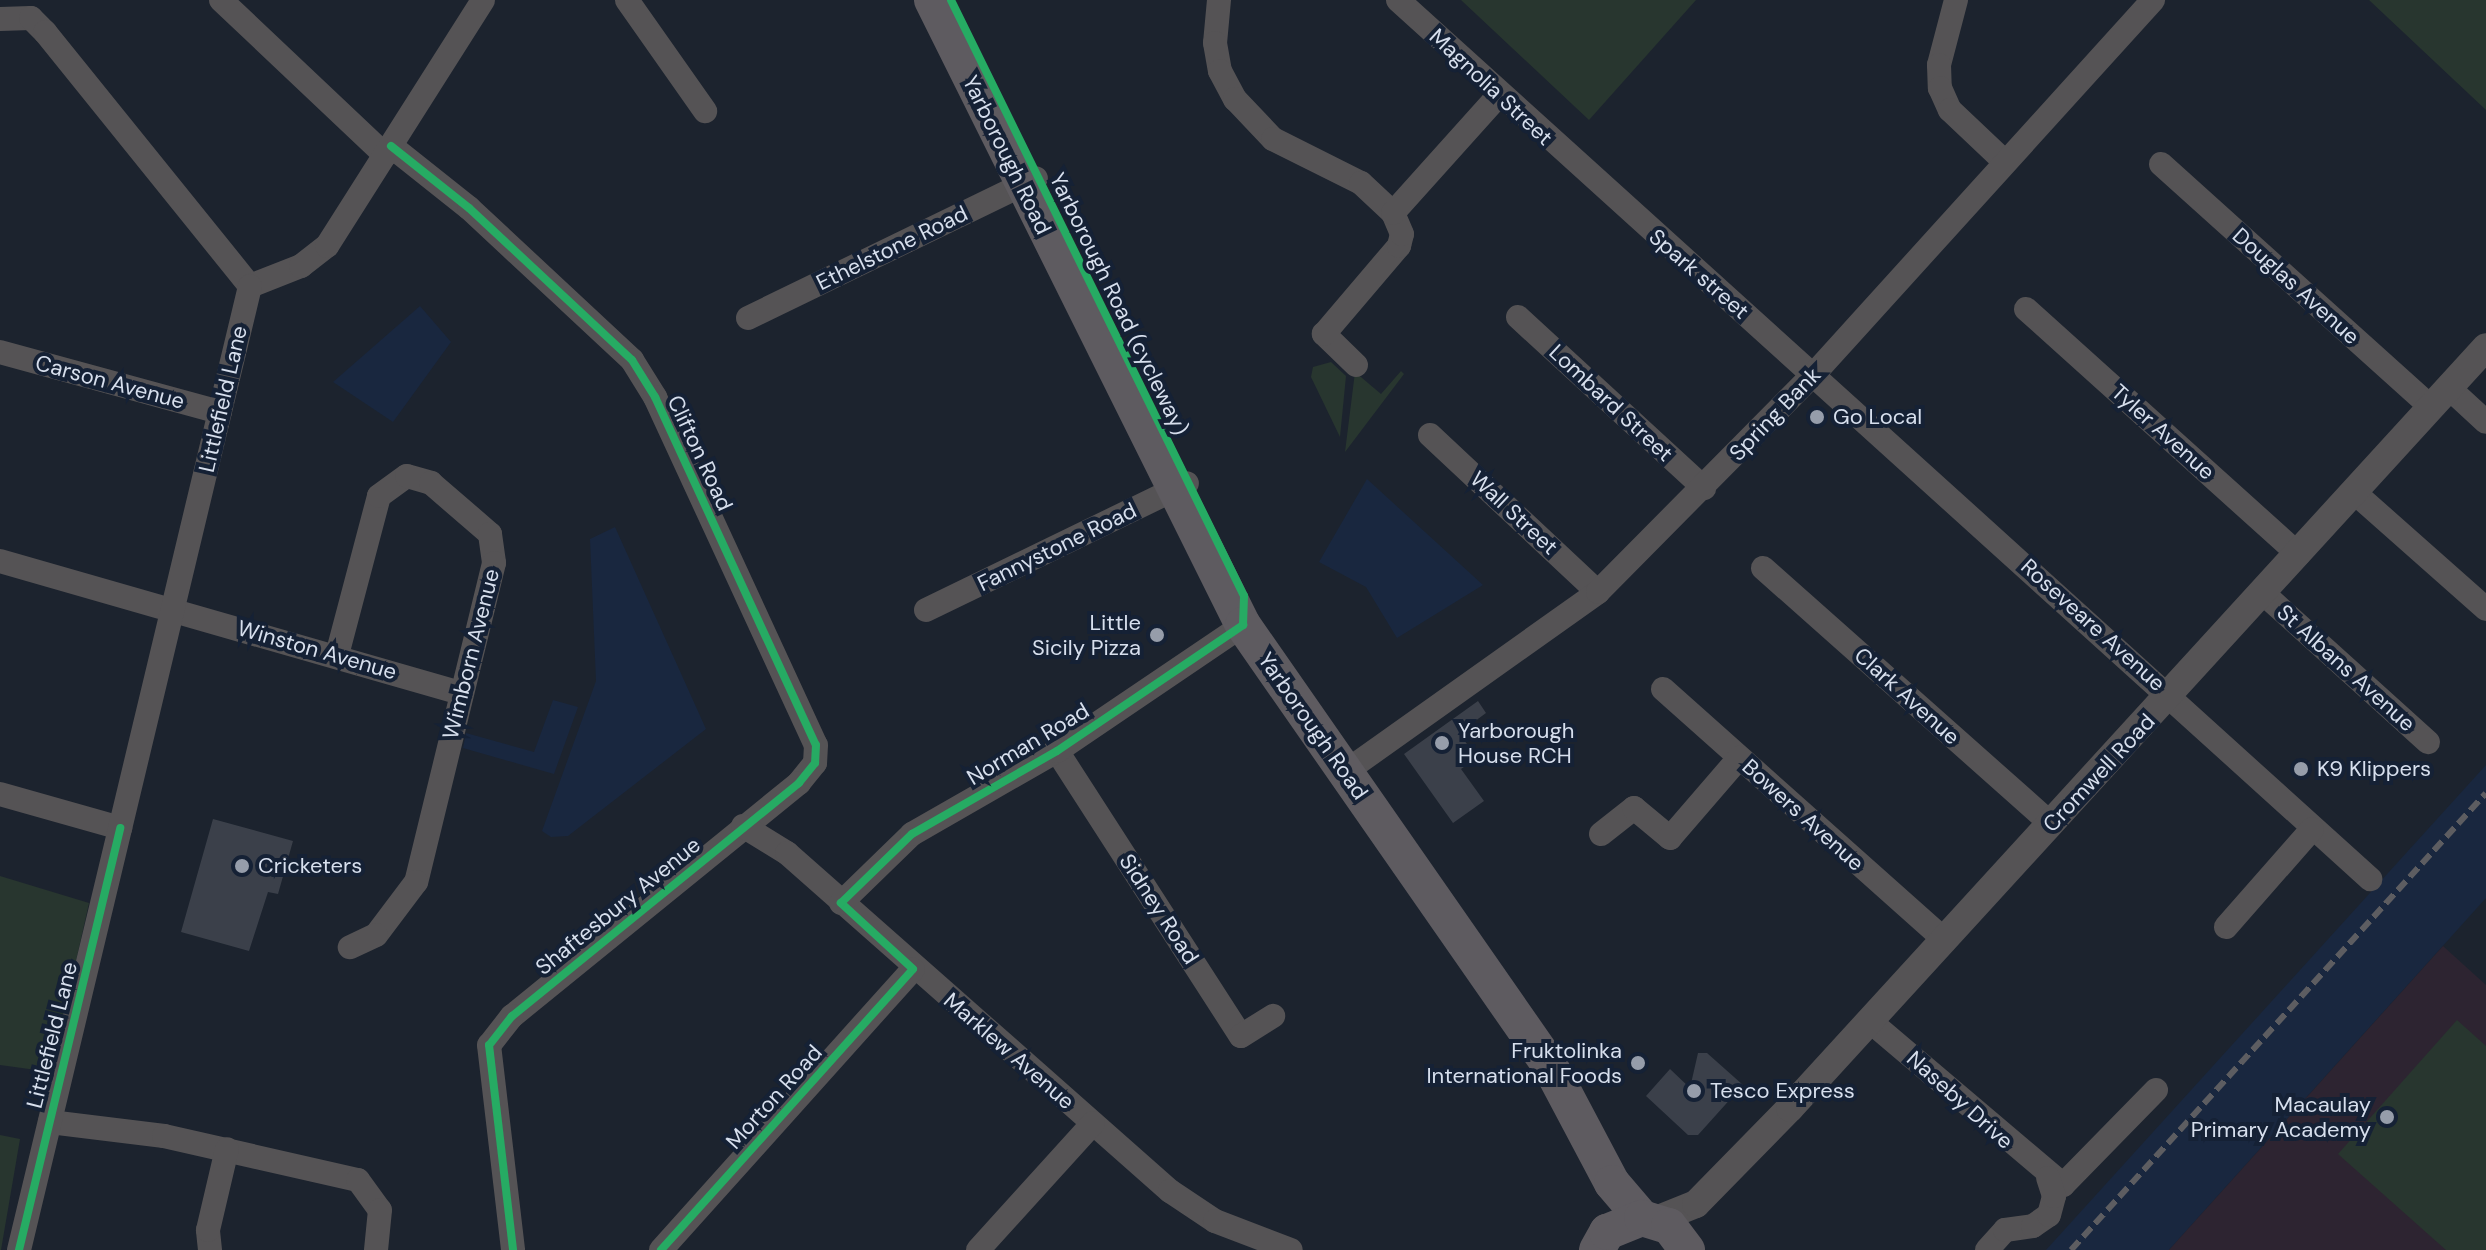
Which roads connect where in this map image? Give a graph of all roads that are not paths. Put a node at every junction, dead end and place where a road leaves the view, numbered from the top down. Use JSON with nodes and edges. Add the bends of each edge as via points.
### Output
{"nodes":[{"id":1,"x":221,"y":0,"type":"edge"},
{"id":2,"x":483,"y":0,"type":"edge"},
{"id":3,"x":627,"y":0,"type":"edge"},
{"id":4,"x":932,"y":0,"type":"edge"},
{"id":5,"x":1219,"y":0,"type":"edge"},
{"id":6,"x":1398,"y":0,"type":"edge"},
{"id":7,"x":1956,"y":0,"type":"edge"},
{"id":8,"x":2153,"y":0,"type":"edge"},
{"id":9,"x":245,"y":9,"type":"edge"},
{"id":10,"x":0,"y":19,"type":"edge"},
{"id":11,"x":1499,"y":95,"type":"junction"},
{"id":12,"x":705,"y":111,"type":"dead end"},
{"id":13,"x":388,"y":150,"type":"junction"},
{"id":14,"x":2005,"y":162,"type":"junction"},
{"id":15,"x":2161,"y":164,"type":"dead end"},
{"id":16,"x":1585,"y":174,"type":"joint"},
{"id":17,"x":1029,"y":181,"type":"junction"},
{"id":18,"x":1393,"y":213,"type":"junction"},
{"id":19,"x":250,"y":286,"type":"junction"},
{"id":20,"x":2026,"y":309,"type":"dead end"},
{"id":21,"x":1518,"y":317,"type":"dead end"},
{"id":22,"x":748,"y":318,"type":"dead end"},
{"id":23,"x":2486,"y":347,"type":"edge"},
{"id":24,"x":0,"y":352,"type":"edge"},
{"id":25,"x":1356,"y":365,"type":"dead end"},
{"id":26,"x":1814,"y":374,"type":"junction"},
{"id":27,"x":2440,"y":397,"type":"junction"},
{"id":28,"x":220,"y":412,"type":"junction"},
{"id":29,"x":2486,"y":422,"type":"edge"},
{"id":30,"x":1430,"y":435,"type":"dead end"},
{"id":31,"x":1180,"y":487,"type":"junction"},
{"id":32,"x":1704,"y":488,"type":"junction"},
{"id":33,"x":2355,"y":493,"type":"junction"},
{"id":34,"x":2299,"y":555,"type":"junction"},
{"id":35,"x":0,"y":561,"type":"edge"},
{"id":36,"x":1763,"y":568,"type":"dead end"},
{"id":37,"x":1598,"y":592,"type":"junction"},
{"id":38,"x":2264,"y":594,"type":"junction"},
{"id":39,"x":173,"y":609,"type":"junction"},
{"id":40,"x":2486,"y":609,"type":"edge"},
{"id":41,"x":926,"y":610,"type":"dead end"},
{"id":42,"x":1243,"y":625,"type":"junction"},
{"id":43,"x":337,"y":655,"type":"junction"},
{"id":44,"x":1663,"y":689,"type":"dead end"},
{"id":45,"x":461,"y":693,"type":"junction"},
{"id":46,"x":2171,"y":696,"type":"junction"},
{"id":47,"x":2428,"y":742,"type":"dead end"},
{"id":48,"x":1057,"y":751,"type":"junction"},
{"id":49,"x":1739,"y":758,"type":"junction"},
{"id":50,"x":1345,"y":772,"type":"junction"},
{"id":51,"x":0,"y":794,"type":"edge"},
{"id":52,"x":776,"y":801,"type":"joint"},
{"id":53,"x":2051,"y":824,"type":"junction"},
{"id":54,"x":743,"y":826,"type":"junction"},
{"id":55,"x":120,"y":828,"type":"junction"},
{"id":56,"x":2312,"y":829,"type":"junction"},
{"id":57,"x":1601,"y":834,"type":"dead end"},
{"id":58,"x":2370,"y":879,"type":"dead end"},
{"id":59,"x":841,"y":903,"type":"junction"},
{"id":60,"x":2226,"y":927,"type":"dead end"},
{"id":61,"x":1945,"y":940,"type":"junction"},
{"id":62,"x":350,"y":947,"type":"dead end"},
{"id":63,"x":913,"y":969,"type":"junction"},
{"id":64,"x":1273,"y":1016,"type":"dead end"},
{"id":65,"x":1871,"y":1022,"type":"junction"},
{"id":66,"x":2156,"y":1090,"type":"dead end"},
{"id":67,"x":50,"y":1122,"type":"junction"},
{"id":68,"x":1093,"y":1123,"type":"junction"},
{"id":69,"x":227,"y":1149,"type":"junction"},
{"id":70,"x":1605,"y":1170,"type":"junction"},
{"id":71,"x":2048,"y":1178,"type":"junction"},
{"id":72,"x":1707,"y":1195,"type":"junction"},
{"id":73,"x":1649,"y":1219,"type":"junction"},
{"id":74,"x":1284,"y":1249,"type":"edge"},
{"id":75,"x":1597,"y":1249,"type":"edge"},
{"id":76,"x":1687,"y":1249,"type":"edge"},
{"id":77,"x":19,"y":1250,"type":"edge"},
{"id":78,"x":210,"y":1250,"type":"edge"},
{"id":79,"x":376,"y":1250,"type":"edge"},
{"id":80,"x":513,"y":1250,"type":"edge"},
{"id":81,"x":661,"y":1250,"type":"edge"},
{"id":82,"x":978,"y":1250,"type":"edge"},
{"id":83,"x":1987,"y":1250,"type":"edge"}],
"edges":[{"from":1,"to":9,"type":"street","name":"Clifton Road"},
{"from":2,"to":13,"type":"street"},
{"from":3,"to":12,"type":"street"},
{"from":4,"to":17,"type":"main road","name":"Yarborough Road"},
{"from":5,"to":18,"type":"street","via":[[1215,43],[1220,71],[1235,99],[1273,139],[1361,183]]},
{"from":6,"to":11,"type":"street","name":"Magnolia Street"},
{"from":7,"to":14,"type":"street","via":[[1939,65],[1940,88],[1950,110]]},
{"from":8,"to":14,"type":"street","name":"Spring Bank"},
{"from":9,"to":13,"type":"street","name":"Clifton Road"},
{"from":10,"to":19,"type":"street","via":[[31,18],[45,32]]},
{"from":11,"to":16,"type":"street","name":"Magnolia Street"},
{"from":11,"to":18,"type":"street"},
{"from":13,"to":19,"type":"street","via":[[315,258]]},
{"from":13,"to":52,"type":"street","name":"Clifton Road","via":[[602,327],[655,397],[815,737],[812,769]]},
{"from":14,"to":26,"type":"street","name":"Spring Bank"},
{"from":15,"to":27,"type":"street","name":"Douglas Avenue"},
{"from":16,"to":26,"type":"street","name":"Spark street"},
{"from":17,"to":22,"type":"street","name":"Ethelstone Road"},
{"from":17,"to":31,"type":"main road","name":"Yarborough Road"},
{"from":18,"to":25,"type":"street","via":[[1402,234],[1399,246],[1324,334]]},
{"from":19,"to":28,"type":"street","name":"Littlefield Lane"},
{"from":20,"to":34,"type":"street","name":"Tyler Avenue"},
{"from":21,"to":32,"type":"street","name":"Lombard Street"},
{"from":23,"to":27,"type":"street","name":"Cromwell Road"},
{"from":24,"to":28,"type":"street","name":"Carson Avenue"},
{"from":26,"to":32,"type":"street","name":"Spring Bank"},
{"from":26,"to":46,"type":"street","name":"Roseveare Avenue"},
{"from":27,"to":29,"type":"street","name":"Douglas Avenue"},
{"from":27,"to":33,"type":"street","name":"Cromwell Road"},
{"from":28,"to":39,"type":"street","name":"Littlefield Lane"},
{"from":30,"to":37,"type":"street","name":"Wall Street"},
{"from":31,"to":41,"type":"street","name":"Fannystone Road"},
{"from":31,"to":42,"type":"main road","name":"Yarborough Road"},
{"from":32,"to":37,"type":"street","name":"Spring Bank"},
{"from":33,"to":34,"type":"street","name":"Cromwell Road"},
{"from":33,"to":40,"type":"street"},
{"from":34,"to":38,"type":"street","name":"Cromwell Road"},
{"from":35,"to":39,"type":"street","name":"Winston Avenue"},
{"from":36,"to":53,"type":"street","name":"Clark Avenue"},
{"from":37,"to":50,"type":"street","name":"Spring Bank"},
{"from":38,"to":46,"type":"street","name":"Cromwell Road"},
{"from":38,"to":47,"type":"street","name":"St Albans Avenue"},
{"from":39,"to":43,"type":"street","name":"Winston Avenue"},
{"from":39,"to":55,"type":"street","name":"Littlefield Lane"},
{"from":42,"to":48,"type":"street","name":"Norman Road"},
{"from":42,"to":50,"type":"main road","name":"Yarborough Road"},
{"from":43,"to":45,"type":"street","name":"Winston Avenue"},
{"from":43,"to":45,"type":"street","name":"Wimborn Avenue","via":[[379,496],[394,480],[418,477],[480,524],[495,548]]},
{"from":44,"to":49,"type":"street","name":"Bowers Avenue"},
{"from":45,"to":62,"type":"street","name":"Wimborn Avenue","via":[[416,882],[376,935]]},
{"from":46,"to":53,"type":"street","name":"Cromwell Road"},
{"from":46,"to":56,"type":"street","name":"Roseveare Avenue"},
{"from":48,"to":59,"type":"street","name":"Norman Road","via":[[912,834]]},
{"from":48,"to":64,"type":"street","name":"Sidney Road","via":[[1241,1036]]},
{"from":49,"to":57,"type":"street","via":[[1670,838],[1634,808]]},
{"from":49,"to":61,"type":"street","name":"Bowers Avenue"},
{"from":50,"to":70,"type":"main road","name":"Yarborough Road","via":[[1550,1066]]},
{"from":51,"to":55,"type":"street"},
{"from":52,"to":54,"type":"street","name":"Shaftesbury Avenue"},
{"from":53,"to":61,"type":"street","name":"Cromwell Road"},
{"from":54,"to":59,"type":"street","name":"Marklew Avenue","via":[[787,853]]},
{"from":54,"to":80,"type":"street","name":"Shaftesbury Avenue","via":[[512,1016],[489,1045]]},
{"from":55,"to":67,"type":"street","name":"Littlefield Lane"},
{"from":56,"to":58,"type":"street","name":"Roseveare Avenue"},
{"from":56,"to":60,"type":"street"},
{"from":59,"to":63,"type":"street","name":"Marklew Avenue"},
{"from":61,"to":65,"type":"street","name":"Cromwell Road"},
{"from":63,"to":68,"type":"street","name":"Marklew Avenue"},
{"from":63,"to":81,"type":"street","name":"Morton Road"},
{"from":65,"to":71,"type":"street","name":"Naseby Drive"},
{"from":65,"to":72,"type":"street","name":"Cromwell Road"},
{"from":66,"to":71,"type":"street","via":[[2076,1179],[2063,1185]]},
{"from":67,"to":69,"type":"street"},
{"from":67,"to":77,"type":"street","name":"Littlefield Lane"},
{"from":68,"to":74,"type":"street","name":"Marklew Avenue","via":[[1191,1207]]},
{"from":68,"to":82,"type":"street"},
{"from":69,"to":78,"type":"street","via":[[208,1230]]},
{"from":69,"to":79,"type":"street","via":[[358,1180],[380,1210]]},
{"from":70,"to":73,"type":"main road","name":"Yarborough Road"},
{"from":70,"to":75,"type":"main road"},
{"from":71,"to":83,"type":"street","via":[[2054,1196],[2049,1215],[2033,1226],[2014,1225]]},
{"from":72,"to":73,"type":"street","name":"Cromwell Road","via":[[1684,1212]]},
{"from":72,"to":76,"type":"street","name":"Cromwell Road"},
{"from":73,"to":75,"type":"main road","via":[[1623,1221]]},
{"from":73,"to":76,"type":"main road","name":"Yarborough Road"}]}
